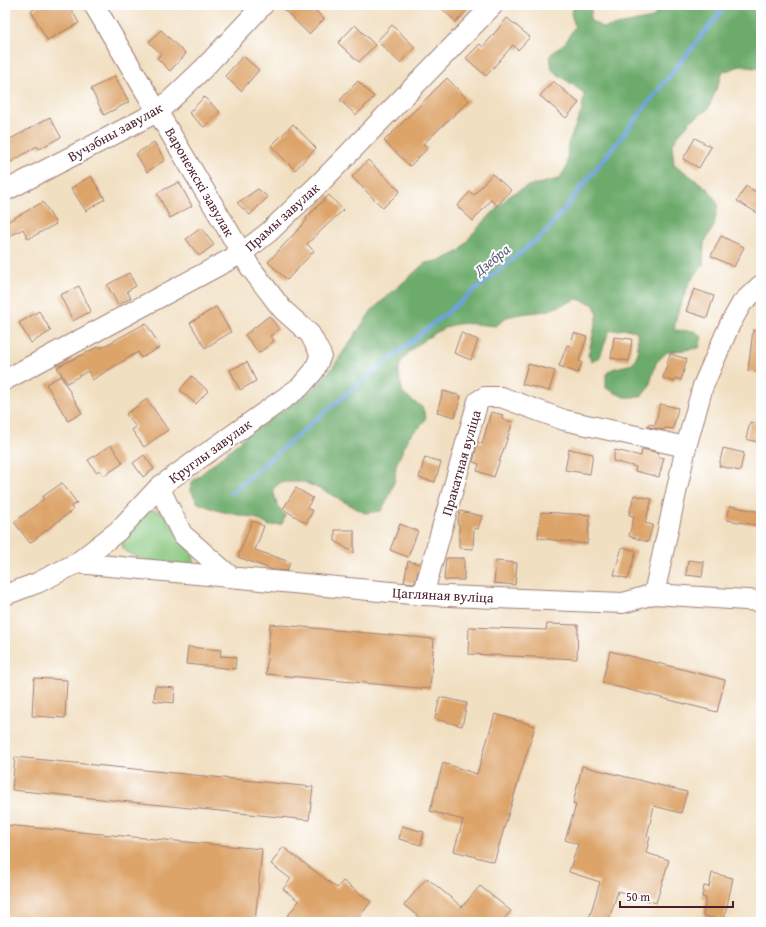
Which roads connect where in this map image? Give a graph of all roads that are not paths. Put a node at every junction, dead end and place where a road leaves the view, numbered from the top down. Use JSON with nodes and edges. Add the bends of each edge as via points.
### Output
{"nodes":[{"id":1,"x":94,"y":5,"type":"edge"},
{"id":2,"x":263,"y":5,"type":"edge"},
{"id":3,"x":493,"y":5,"type":"edge"},
{"id":4,"x":159,"y":111,"type":"junction"},
{"id":5,"x":5,"y":191,"type":"edge"},
{"id":6,"x":242,"y":253,"type":"junction"},
{"id":7,"x":761,"y":285,"type":"edge"},
{"id":8,"x":314,"y":372,"type":"joint"},
{"id":9,"x":5,"y":380,"type":"edge"},
{"id":10,"x":686,"y":447,"type":"junction"},
{"id":11,"x":159,"y":488,"type":"junction"},
{"id":12,"x":77,"y":564,"type":"junction"},
{"id":13,"x":232,"y":577,"type":"junction"},
{"id":14,"x":5,"y":594,"type":"edge"},
{"id":15,"x":654,"y":594,"type":"junction"},
{"id":16,"x":423,"y":595,"type":"junction"},
{"id":17,"x":761,"y":601,"type":"edge"}],
"edges":[{"from":1,"to":4,"type":"street","name":"Варонежскі завулак"},
{"from":2,"to":4,"type":"street","name":"Вучэбны завулак","via":[[204,68]]},
{"from":3,"to":6,"type":"street","name":"Прамы завулак","via":[[321,182],[269,232]]},
{"from":4,"to":5,"type":"street","name":"Вучэбны завулак"},
{"from":4,"to":6,"type":"street","name":"Варонежскі завулак"},
{"from":6,"to":8,"type":"street","name":"Варонежскі завулак","via":[[282,309],[310,334],[321,355]]},
{"from":6,"to":9,"type":"street","name":"Прамы завулак"},
{"from":7,"to":10,"type":"street","via":[[742,303],[721,342],[703,386]]},
{"from":8,"to":11,"type":"street","name":"Круглы завулак","via":[[300,387]]},
{"from":10,"to":15,"type":"street"},
{"from":10,"to":16,"type":"street","name":"Пракатная вуліца","via":[[564,420],[501,397],[484,397],[478,401]]},
{"from":11,"to":12,"type":"street","via":[[118,531]]},
{"from":11,"to":13,"type":"street","name":"Круглы завулак","via":[[182,534]]},
{"from":12,"to":13,"type":"street","name":"Цагляная вуліца"},
{"from":12,"to":14,"type":"street","via":[[37,583]]},
{"from":13,"to":16,"type":"street","name":"Цагляная вуліца"},
{"from":15,"to":16,"type":"street","name":"Цагляная вуліца","via":[[623,603]]},
{"from":15,"to":17,"type":"street","name":"Цагляная вуліца"}]}
